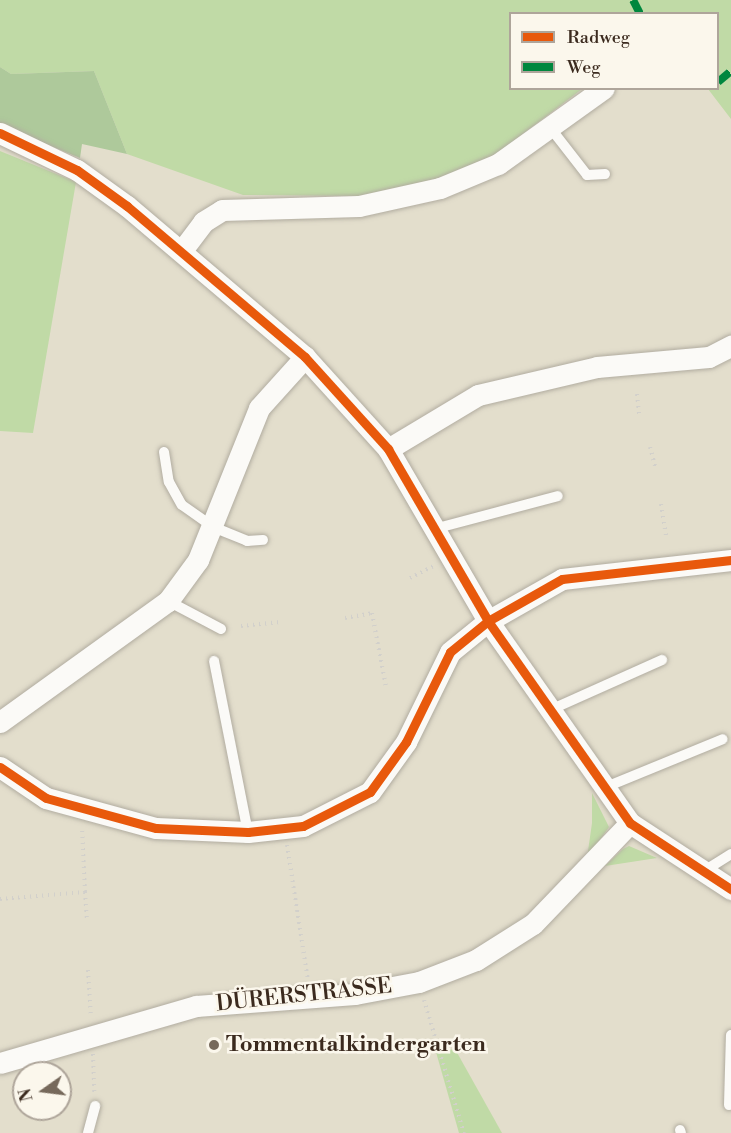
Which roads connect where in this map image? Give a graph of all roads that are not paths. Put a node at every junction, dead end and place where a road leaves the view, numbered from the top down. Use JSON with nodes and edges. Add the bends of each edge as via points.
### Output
{"nodes":[{"id":1,"x":601,"y":90,"type":"edge"},
{"id":2,"x":552,"y":130,"type":"junction"},
{"id":3,"x":0,"y":133,"type":"edge"},
{"id":4,"x":605,"y":174,"type":"dead end"},
{"id":5,"x":183,"y":249,"type":"junction"},
{"id":6,"x":731,"y":346,"type":"edge"},
{"id":7,"x":305,"y":357,"type":"junction"},
{"id":8,"x":388,"y":448,"type":"junction"},
{"id":9,"x":164,"y":452,"type":"dead end"},
{"id":10,"x":558,"y":496,"type":"dead end"},
{"id":11,"x":213,"y":527,"type":"junction"},
{"id":12,"x":434,"y":530,"type":"junction"},
{"id":13,"x":263,"y":540,"type":"dead end"},
{"id":14,"x":731,"y":560,"type":"edge"},
{"id":15,"x":168,"y":601,"type":"junction"},
{"id":16,"x":488,"y":621,"type":"junction"},
{"id":17,"x":221,"y":629,"type":"dead end"},
{"id":18,"x":662,"y":660,"type":"dead end"},
{"id":19,"x":214,"y":662,"type":"dead end"},
{"id":20,"x":548,"y":711,"type":"junction"},
{"id":21,"x":0,"y":722,"type":"edge"},
{"id":22,"x":723,"y":739,"type":"dead end"},
{"id":23,"x":0,"y":767,"type":"edge"},
{"id":24,"x":606,"y":787,"type":"junction"},
{"id":25,"x":630,"y":823,"type":"junction"},
{"id":26,"x":248,"y":832,"type":"junction"},
{"id":27,"x":731,"y":854,"type":"edge"},
{"id":28,"x":704,"y":872,"type":"junction"},
{"id":29,"x":731,"y":889,"type":"edge"},
{"id":30,"x":731,"y":1035,"type":"edge"},
{"id":31,"x":0,"y":1063,"type":"edge"},
{"id":32,"x":729,"y":1105,"type":"dead end"},
{"id":33,"x":95,"y":1106,"type":"road end"},
{"id":34,"x":88,"y":1133,"type":"edge"}],
"edges":[{"from":1,"to":2,"type":"street"},
{"from":2,"to":4,"type":"lane","via":[[587,175]]},
{"from":2,"to":5,"type":"street","via":[[498,164],[440,188],[359,206],[222,210],[203,222]]},
{"from":3,"to":5,"type":"street","via":[[77,170]]},
{"from":5,"to":7,"type":"street"},
{"from":6,"to":8,"type":"street","via":[[709,357],[597,367],[478,395]]},
{"from":7,"to":8,"type":"street"},
{"from":7,"to":11,"type":"street","via":[[259,408]]},
{"from":8,"to":12,"type":"street"},
{"from":9,"to":11,"type":"lane","via":[[169,482],[182,505]]},
{"from":10,"to":12,"type":"lane"},
{"from":11,"to":13,"type":"lane","via":[[248,541]]},
{"from":11,"to":15,"type":"street"},
{"from":12,"to":16,"type":"street"},
{"from":14,"to":16,"type":"street","via":[[562,579]]},
{"from":15,"to":17,"type":"lane"},
{"from":15,"to":21,"type":"street"},
{"from":16,"to":20,"type":"street"},
{"from":16,"to":26,"type":"street","via":[[450,652],[406,742],[370,792],[321,820],[285,829]]},
{"from":18,"to":20,"type":"lane"},
{"from":19,"to":26,"type":"lane"},
{"from":20,"to":24,"type":"street"},
{"from":22,"to":24,"type":"lane"},
{"from":23,"to":26,"type":"street","via":[[46,798],[93,815],[156,828]]},
{"from":24,"to":25,"type":"street"},
{"from":25,"to":28,"type":"street"},
{"from":25,"to":31,"type":"street","name":"DÜRERSTRASSE","via":[[533,924],[476,960],[419,982],[196,1006],[92,1032]]},
{"from":27,"to":28,"type":"lane"},
{"from":28,"to":29,"type":"street"},
{"from":30,"to":32,"type":"lane"},
{"from":33,"to":34,"type":"lane"}]}
